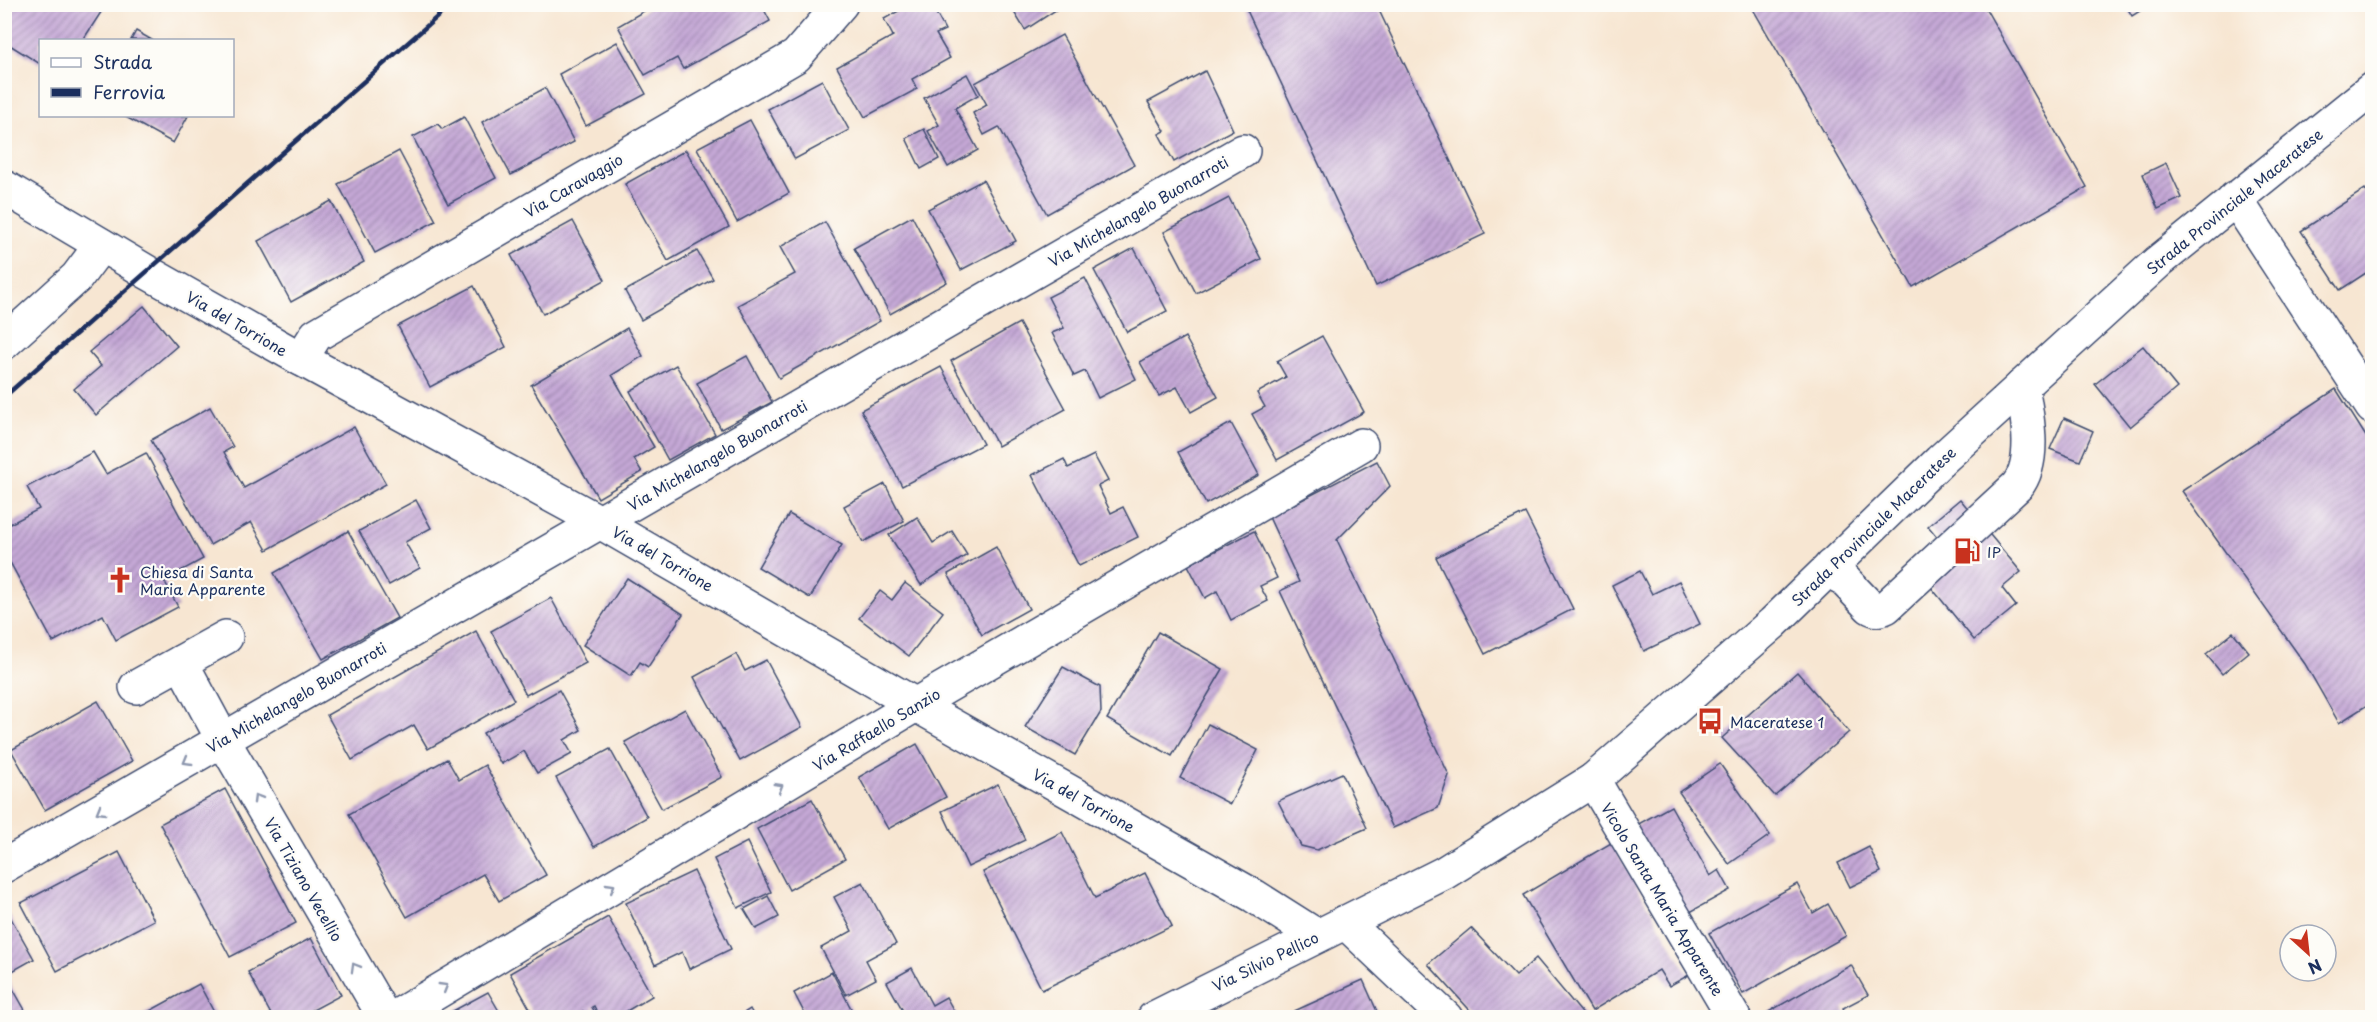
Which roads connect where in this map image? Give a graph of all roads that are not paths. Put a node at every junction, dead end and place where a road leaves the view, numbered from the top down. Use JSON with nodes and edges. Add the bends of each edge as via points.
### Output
{"nodes":[{"id":1,"x":842,"y":4,"type":"edge"},
{"id":2,"x":2373,"y":89,"type":"edge"},
{"id":3,"x":1243,"y":151,"type":"dead end"},
{"id":4,"x":4,"y":188,"type":"edge"},
{"id":5,"x":2235,"y":198,"type":"junction"},
{"id":6,"x":102,"y":245,"type":"junction"},
{"id":7,"x":4,"y":343,"type":"edge"},
{"id":8,"x":301,"y":360,"type":"junction"},
{"id":9,"x":2022,"y":386,"type":"junction"},
{"id":10,"x":2373,"y":407,"type":"edge"},
{"id":11,"x":1361,"y":445,"type":"dead end"},
{"id":12,"x":600,"y":522,"type":"junction"},
{"id":13,"x":1831,"y":566,"type":"junction"},
{"id":14,"x":226,"y":637,"type":"dead end"},
{"id":15,"x":181,"y":662,"type":"junction"},
{"id":16,"x":136,"y":687,"type":"dead end"},
{"id":17,"x":916,"y":705,"type":"junction"},
{"id":18,"x":223,"y":740,"type":"junction"},
{"id":19,"x":1593,"y":780,"type":"junction"},
{"id":20,"x":4,"y":866,"type":"edge"},
{"id":21,"x":1331,"y":929,"type":"junction"},
{"id":22,"x":385,"y":1017,"type":"edge"},
{"id":23,"x":394,"y":1017,"type":"edge"},
{"id":24,"x":1154,"y":1017,"type":"edge"},
{"id":25,"x":1446,"y":1017,"type":"edge"},
{"id":26,"x":1734,"y":1017,"type":"edge"}],
"edges":[{"from":1,"to":8,"type":"street","name":"Via Caravaggio","via":[[796,56],[316,335]]},
{"from":2,"to":5,"type":"street","name":"Strada Provinciale Maceratese"},
{"from":3,"to":12,"type":"street","name":"Via Michelangelo Buonarroti"},
{"from":4,"to":6,"type":"street","name":"Via del Torrione"},
{"from":5,"to":9,"type":"street","name":"Strada Provinciale Maceratese"},
{"from":5,"to":10,"type":"street"},
{"from":6,"to":7,"type":"street","via":[[77,278]]},
{"from":6,"to":8,"type":"street","name":"Via del Torrione"},
{"from":8,"to":12,"type":"street","name":"Via del Torrione"},
{"from":9,"to":13,"type":"street","name":"Strada Provinciale Maceratese"},
{"from":9,"to":13,"type":"street","via":[[2029,436],[2025,470],[2017,486],[1880,610],[1870,607]]},
{"from":11,"to":17,"type":"street","name":"Via Raffaello Sanzio"},
{"from":12,"to":17,"type":"street","name":"Via del Torrione"},
{"from":12,"to":18,"type":"street","name":"Via Michelangelo Buonarroti"},
{"from":13,"to":19,"type":"street","name":"Strada Provinciale Maceratese","via":[[1756,638]]},
{"from":14,"to":15,"type":"street"},
{"from":15,"to":16,"type":"street"},
{"from":15,"to":18,"type":"street","name":"Via Tiziano Vecellio"},
{"from":17,"to":21,"type":"street","name":"Via del Torrione","via":[[1254,896]]},
{"from":23,"to":17,"type":"street","name":"Via Raffaello Sanzio","one_way":true},
{"from":18,"to":20,"type":"street","name":"Via Michelangelo Buonarroti","one_way":true},
{"from":22,"to":18,"type":"street","name":"Via Tiziano Vecellio","one_way":true},
{"from":19,"to":21,"type":"street","name":"Strada Provinciale Maceratese","via":[[1444,873]]},
{"from":19,"to":26,"type":"street","name":"Vicolo Santa Maria Apparente"},
{"from":21,"to":24,"type":"street","name":"Via Silvio Pellico"},
{"from":21,"to":25,"type":"street","name":"Via del Torrione"}]}
